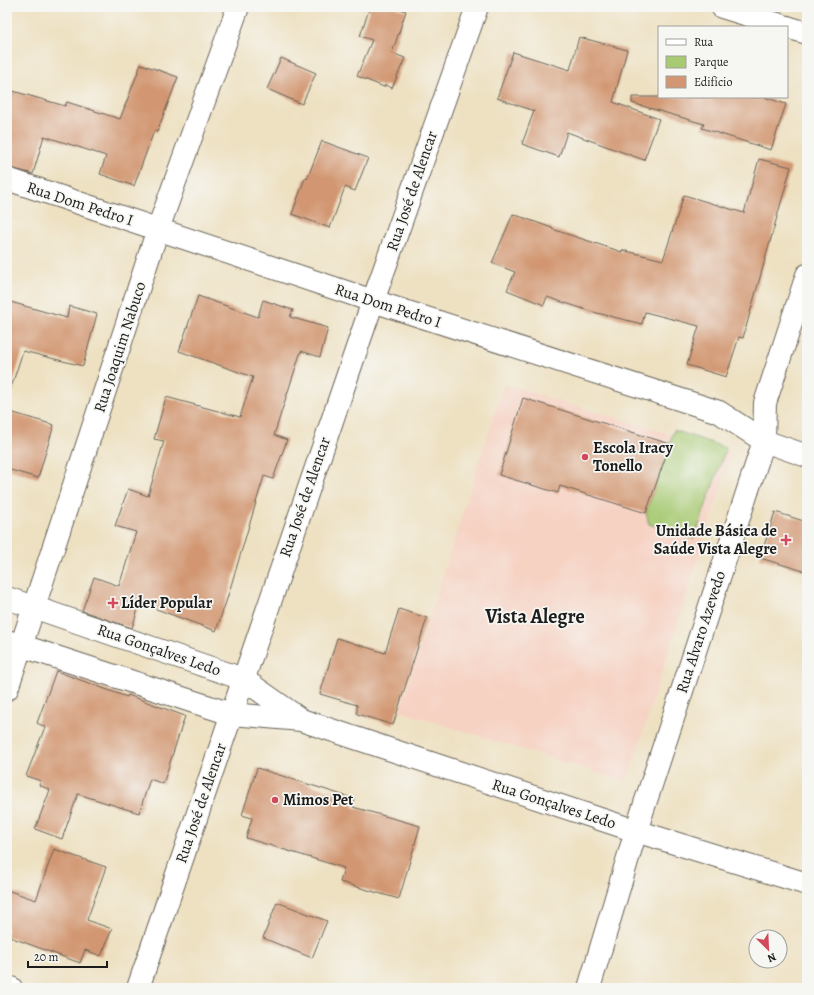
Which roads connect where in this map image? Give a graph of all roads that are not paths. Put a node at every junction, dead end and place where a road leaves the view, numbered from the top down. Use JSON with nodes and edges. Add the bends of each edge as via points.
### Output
{"nodes":[{"id":1,"x":238,"y":7,"type":"edge"},
{"id":2,"x":477,"y":7,"type":"edge"},
{"id":3,"x":722,"y":7,"type":"edge"},
{"id":4,"x":784,"y":26,"type":"edge"},
{"id":5,"x":788,"y":27,"type":"edge"},
{"id":6,"x":807,"y":33,"type":"edge"},
{"id":7,"x":7,"y":179,"type":"edge"},
{"id":8,"x":158,"y":230,"type":"junction"},
{"id":9,"x":807,"y":275,"type":"edge"},
{"id":10,"x":373,"y":301,"type":"junction"},
{"id":11,"x":764,"y":441,"type":"junction"},
{"id":12,"x":807,"y":456,"type":"edge"},
{"id":13,"x":7,"y":598,"type":"edge"},
{"id":14,"x":34,"y":607,"type":"junction"},
{"id":15,"x":14,"y":644,"type":"edge"},
{"id":16,"x":243,"y":679,"type":"junction"},
{"id":17,"x":7,"y":689,"type":"edge"},
{"id":18,"x":231,"y":714,"type":"junction"},
{"id":19,"x":301,"y":720,"type":"junction"},
{"id":20,"x":636,"y":831,"type":"junction"},
{"id":21,"x":807,"y":884,"type":"edge"},
{"id":22,"x":7,"y":987,"type":"edge"},
{"id":23,"x":11,"y":988,"type":"edge"},
{"id":24,"x":138,"y":988,"type":"edge"},
{"id":25,"x":589,"y":988,"type":"edge"}],
"edges":[{"from":1,"to":8,"type":"street","name":"Rua Joaquim Nabuco"},
{"from":2,"to":10,"type":"street","name":"Rua José de Alencar"},
{"from":3,"to":4,"type":"street"},
{"from":5,"to":6,"type":"street"},
{"from":7,"to":8,"type":"street","name":"Rua Dom Pedro I"},
{"from":8,"to":10,"type":"street","name":"Rua Dom Pedro I"},
{"from":8,"to":14,"type":"street","name":"Rua Joaquim Nabuco"},
{"from":9,"to":11,"type":"street","name":"Rua Alvaro Azevedo","via":[[765,403]]},
{"from":10,"to":11,"type":"street","name":"Rua Dom Pedro I","via":[[719,412]]},
{"from":10,"to":16,"type":"street","name":"Rua José de Alencar"},
{"from":11,"to":12,"type":"street","name":"Rua Dom Pedro I"},
{"from":11,"to":20,"type":"street","name":"Rua Alvaro Azevedo"},
{"from":13,"to":14,"type":"street","name":"Rua Gonçalves Ledo"},
{"from":14,"to":15,"type":"street","name":"Rua Joaquim Nabuco"},
{"from":14,"to":16,"type":"street","name":"Rua Gonçalves Ledo"},
{"from":15,"to":17,"type":"street","name":"Rua Joaquim Nabuco"},
{"from":15,"to":18,"type":"street","name":"Rua Gonçalves Ledo"},
{"from":16,"to":18,"type":"street","name":"Rua José de Alencar"},
{"from":16,"to":19,"type":"street","name":"Rua Gonçalves Ledo"},
{"from":18,"to":19,"type":"street","name":"Rua Gonçalves Ledo"},
{"from":18,"to":24,"type":"street","name":"Rua José de Alencar"},
{"from":19,"to":20,"type":"street","name":"Rua Gonçalves Ledo"},
{"from":20,"to":21,"type":"street","name":"Rua Gonçalves Ledo"},
{"from":20,"to":25,"type":"street","name":"Rua Alvaro Azevedo"},
{"from":22,"to":23,"type":"street"}]}
